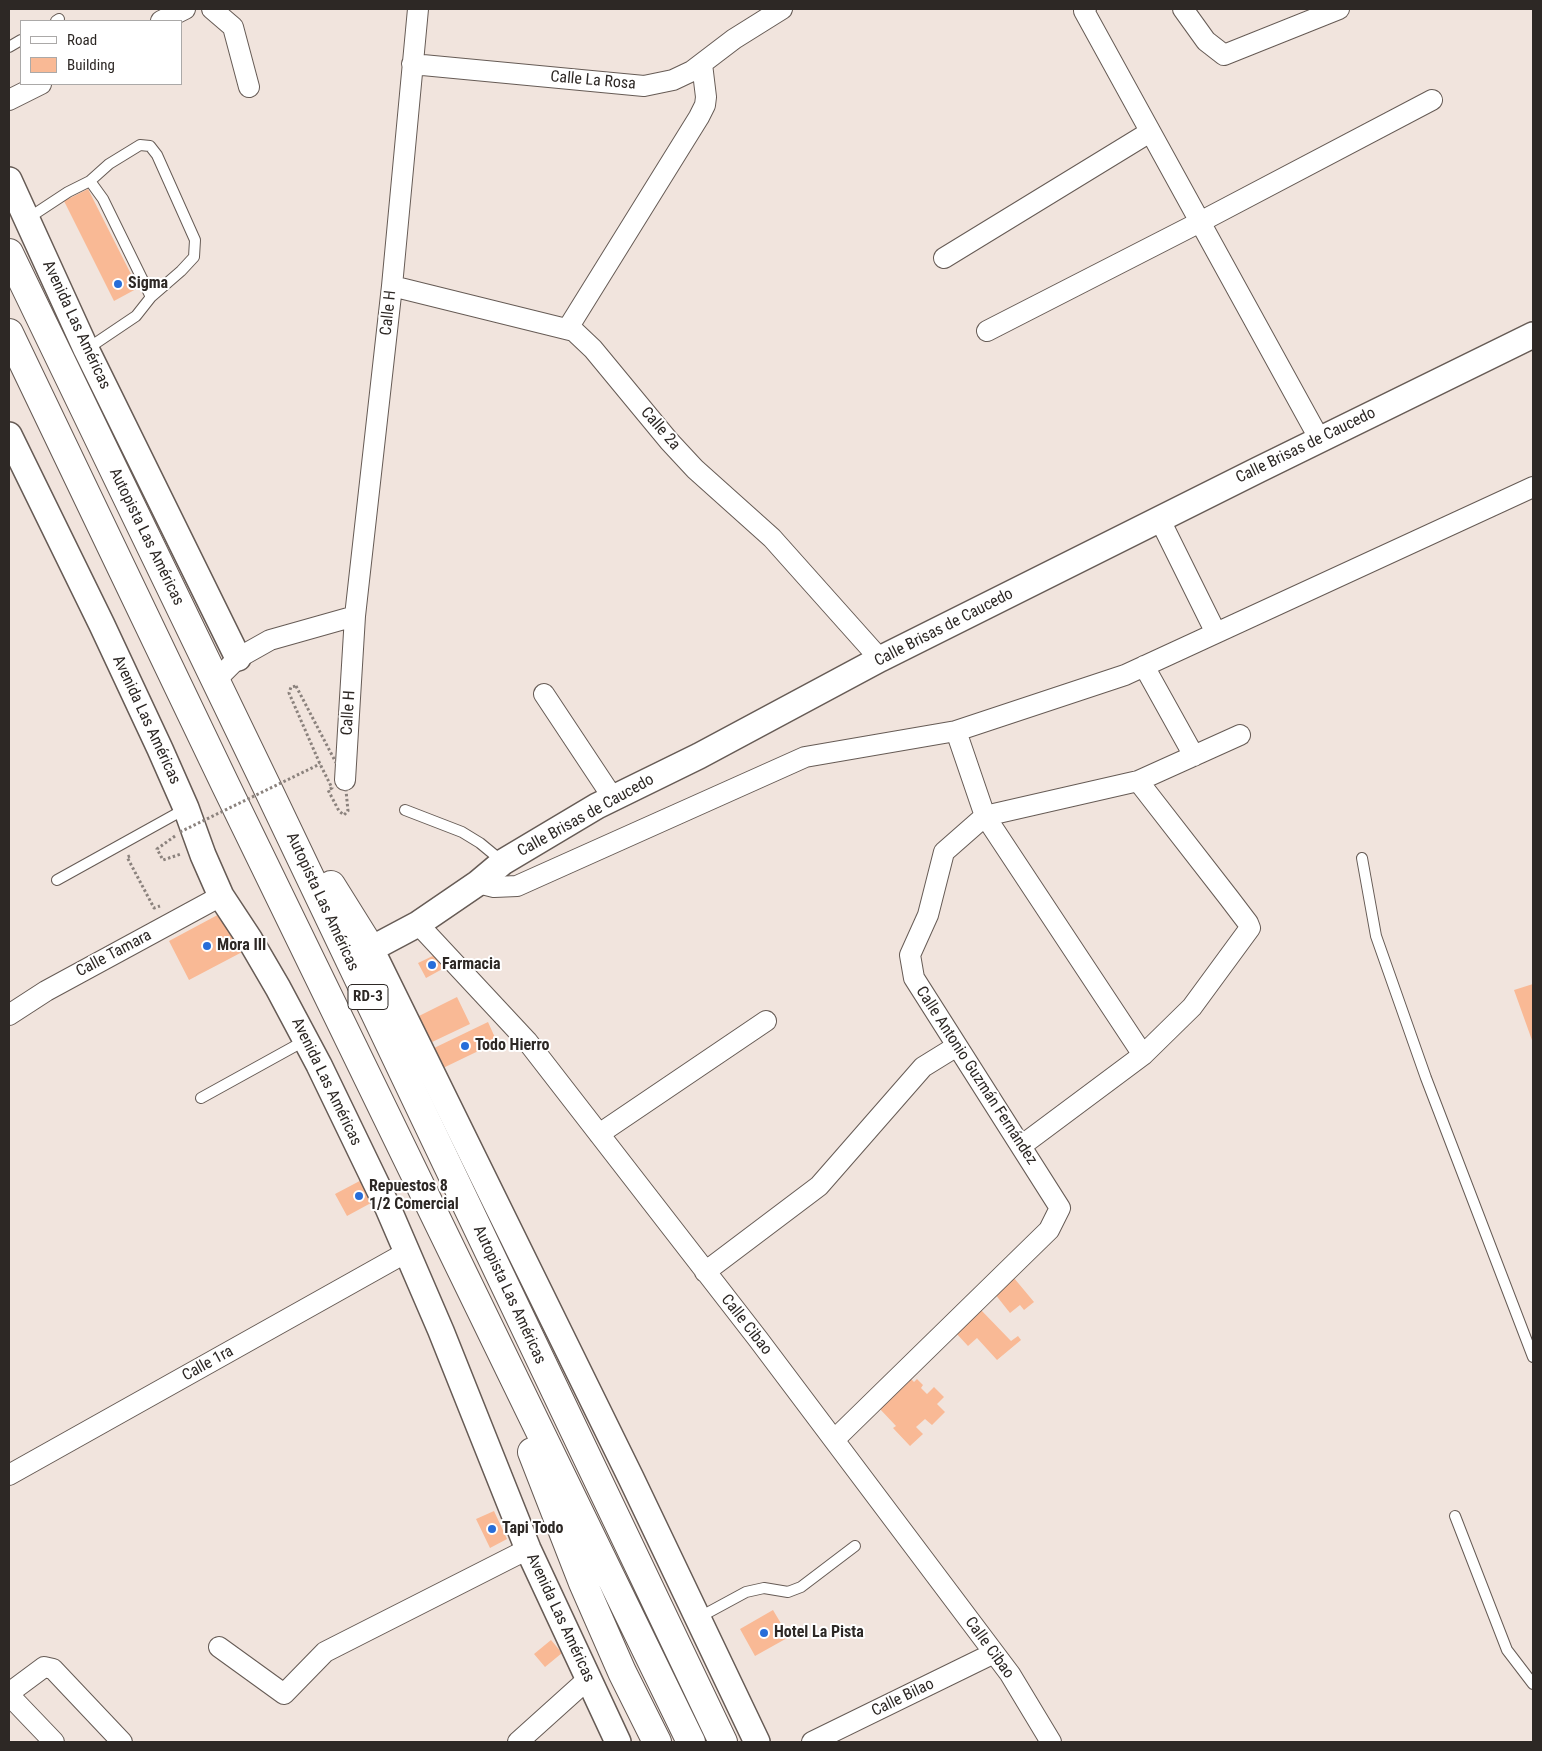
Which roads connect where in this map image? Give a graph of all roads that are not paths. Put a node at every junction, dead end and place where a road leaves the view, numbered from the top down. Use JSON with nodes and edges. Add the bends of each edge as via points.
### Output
{"nodes":[{"id":1,"x":186,"y":9,"type":"edge"},
{"id":2,"x":212,"y":9,"type":"edge"},
{"id":3,"x":418,"y":9,"type":"edge"},
{"id":4,"x":782,"y":9,"type":"edge"},
{"id":5,"x":1086,"y":9,"type":"edge"},
{"id":6,"x":1183,"y":9,"type":"edge"},
{"id":7,"x":1339,"y":9,"type":"edge"},
{"id":8,"x":163,"y":20,"type":"edge"},
{"id":9,"x":20,"y":41,"type":"edge"},
{"id":10,"x":9,"y":47,"type":"edge"},
{"id":11,"x":412,"y":64,"type":"junction"},
{"id":12,"x":702,"y":64,"type":"junction"},
{"id":13,"x":39,"y":85,"type":"edge"},
{"id":14,"x":249,"y":87,"type":"dead end"},
{"id":15,"x":9,"y":100,"type":"edge"},
{"id":16,"x":1432,"y":100,"type":"dead end"},
{"id":17,"x":1150,"y":132,"type":"junction"},
{"id":18,"x":9,"y":180,"type":"edge"},
{"id":19,"x":90,"y":181,"type":"junction"},
{"id":20,"x":27,"y":219,"type":"junction"},
{"id":21,"x":1200,"y":222,"type":"junction"},
{"id":22,"x":9,"y":253,"type":"edge"},
{"id":23,"x":944,"y":258,"type":"dead end"},
{"id":24,"x":392,"y":286,"type":"junction"},
{"id":25,"x":151,"y":297,"type":"junction"},
{"id":26,"x":568,"y":328,"type":"junction"},
{"id":27,"x":987,"y":331,"type":"dead end"},
{"id":28,"x":9,"y":333,"type":"edge"},
{"id":29,"x":1533,"y":335,"type":"edge"},
{"id":30,"x":86,"y":349,"type":"junction"},
{"id":31,"x":1320,"y":440,"type":"junction"},
{"id":32,"x":12,"y":451,"type":"edge"},
{"id":33,"x":1533,"y":487,"type":"edge"},
{"id":34,"x":1160,"y":520,"type":"junction"},
{"id":35,"x":355,"y":616,"type":"junction"},
{"id":36,"x":1216,"y":633,"type":"junction"},
{"id":37,"x":238,"y":658,"type":"junction"},
{"id":38,"x":880,"y":659,"type":"junction"},
{"id":39,"x":1144,"y":666,"type":"junction"},
{"id":40,"x":216,"y":680,"type":"junction"},
{"id":41,"x":544,"y":694,"type":"dead end"},
{"id":42,"x":956,"y":732,"type":"junction"},
{"id":43,"x":1240,"y":735,"type":"dead end"},
{"id":44,"x":1194,"y":756,"type":"junction"},
{"id":45,"x":345,"y":780,"type":"road end"},
{"id":46,"x":1138,"y":781,"type":"junction"},
{"id":47,"x":268,"y":787,"type":"junction"},
{"id":48,"x":614,"y":798,"type":"junction"},
{"id":49,"x":186,"y":808,"type":"junction"},
{"id":50,"x":405,"y":810,"type":"dead end"},
{"id":51,"x":985,"y":816,"type":"junction"},
{"id":52,"x":1362,"y":858,"type":"dead end"},
{"id":53,"x":504,"y":862,"type":"junction"},
{"id":54,"x":57,"y":880,"type":"dead end"},
{"id":55,"x":478,"y":883,"type":"junction"},
{"id":56,"x":221,"y":896,"type":"junction"},
{"id":57,"x":418,"y":924,"type":"junction"},
{"id":58,"x":372,"y":949,"type":"junction"},
{"id":59,"x":9,"y":1015,"type":"edge"},
{"id":60,"x":766,"y":1022,"type":"dead end"},
{"id":61,"x":306,"y":1040,"type":"junction"},
{"id":62,"x":957,"y":1046,"type":"junction"},
{"id":63,"x":1143,"y":1055,"type":"junction"},
{"id":64,"x":201,"y":1098,"type":"dead end"},
{"id":65,"x":598,"y":1134,"type":"junction"},
{"id":66,"x":1021,"y":1146,"type":"junction"},
{"id":67,"x":407,"y":1252,"type":"junction"},
{"id":68,"x":456,"y":1260,"type":"junction"},
{"id":69,"x":705,"y":1272,"type":"junction"},
{"id":70,"x":1533,"y":1357,"type":"edge"},
{"id":71,"x":834,"y":1440,"type":"junction"},
{"id":72,"x":9,"y":1475,"type":"edge"},
{"id":73,"x":1455,"y":1516,"type":"dead end"},
{"id":74,"x":855,"y":1546,"type":"dead end"},
{"id":75,"x":528,"y":1549,"type":"junction"},
{"id":76,"x":698,"y":1618,"type":"junction"},
{"id":77,"x":219,"y":1648,"type":"dead end"},
{"id":78,"x":994,"y":1653,"type":"junction"},
{"id":79,"x":588,"y":1680,"type":"junction"},
{"id":80,"x":1533,"y":1684,"type":"edge"},
{"id":81,"x":9,"y":1694,"type":"edge"},
{"id":82,"x":54,"y":1742,"type":"edge"},
{"id":83,"x":122,"y":1742,"type":"edge"},
{"id":84,"x":518,"y":1742,"type":"edge"},
{"id":85,"x":618,"y":1742,"type":"edge"},
{"id":86,"x":657,"y":1742,"type":"edge"},
{"id":87,"x":691,"y":1742,"type":"edge"},
{"id":88,"x":723,"y":1742,"type":"edge"},
{"id":89,"x":757,"y":1742,"type":"edge"},
{"id":90,"x":812,"y":1742,"type":"edge"},
{"id":91,"x":1051,"y":1742,"type":"edge"}],
"edges":[{"from":1,"to":8,"type":"street"},
{"from":2,"to":14,"type":"street","via":[[233,26]]},
{"from":3,"to":11,"type":"street","name":"Calle H"},
{"from":4,"to":12,"type":"street","name":"Calle La Rosa"},
{"from":5,"to":17,"type":"street","via":[[1084,11]]},
{"from":6,"to":7,"type":"street","via":[[1206,42],[1224,55]]},
{"from":9,"to":10,"type":"lane"},
{"from":11,"to":12,"type":"street","name":"Calle La Rosa","via":[[644,86],[673,80]]},
{"from":11,"to":24,"type":"street","name":"Calle H"},
{"from":12,"to":26,"type":"street","via":[[706,97],[699,117]]},
{"from":13,"to":15,"type":"street"},
{"from":16,"to":21,"type":"street"},
{"from":17,"to":21,"type":"street"},
{"from":17,"to":23,"type":"street"},
{"from":18,"to":20,"type":"street","name":"Avenida Las Américas"},
{"from":19,"to":20,"type":"lane"},
{"from":19,"to":25,"type":"lane","via":[[103,199]]},
{"from":19,"to":25,"type":"lane","via":[[109,164],[140,145],[150,146],[156,155],[195,240],[194,257]]},
{"from":20,"to":30,"type":"street","name":"Avenida Las Américas"},
{"from":21,"to":27,"type":"street"},
{"from":21,"to":31,"type":"street"},
{"from":22,"to":40,"type":"highway","name":"Autopista Las Américas","number":"RD-3"},
{"from":24,"to":26,"type":"street","name":"Calle 2a"},
{"from":24,"to":35,"type":"street","name":"Calle H"},
{"from":25,"to":30,"type":"lane","via":[[136,316]]},
{"from":26,"to":38,"type":"street","name":"Calle 2a","via":[[593,349],[695,469],[772,538]]},
{"from":28,"to":68,"type":"highway","name":"Autopista Las Américas","number":"RD-3"},
{"from":29,"to":31,"type":"street","name":"Calle Brisas de Caucedo"},
{"from":30,"to":37,"type":"street","name":"Avenida Las Américas"},
{"from":31,"to":34,"type":"street","name":"Calle Brisas de Caucedo"},
{"from":32,"to":49,"type":"street","name":"Avenida Las Américas","via":[[102,625]]},
{"from":33,"to":36,"type":"street"},
{"from":34,"to":36,"type":"street"},
{"from":34,"to":38,"type":"street","name":"Calle Brisas de Caucedo"},
{"from":35,"to":37,"type":"street","via":[[270,640]]},
{"from":35,"to":45,"type":"street","name":"Calle H"},
{"from":36,"to":39,"type":"street"},
{"from":37,"to":40,"type":"street"},
{"from":38,"to":48,"type":"street","name":"Calle Brisas de Caucedo"},
{"from":39,"to":42,"type":"street"},
{"from":39,"to":44,"type":"street"},
{"from":40,"to":47,"type":"highway","name":"Autopista Las Américas","number":"RD-3"},
{"from":41,"to":48,"type":"street"},
{"from":42,"to":51,"type":"street"},
{"from":42,"to":55,"type":"street","via":[[805,757],[517,886],[494,887]]},
{"from":43,"to":44,"type":"street","name":"Calle Antonio Guzmán Fernández"},
{"from":44,"to":46,"type":"street","name":"Calle Antonio Guzmán Fernández"},
{"from":46,"to":51,"type":"street","name":"Calle Antonio Guzmán Fernández"},
{"from":46,"to":63,"type":"street","via":[[1250,928],[1192,1007]]},
{"from":47,"to":58,"type":"highway"},
{"from":47,"to":88,"type":"highway","name":"Autopista Las Américas","number":"RD-3"},
{"from":48,"to":53,"type":"street","name":"Calle Brisas de Caucedo"},
{"from":49,"to":54,"type":"lane"},
{"from":49,"to":56,"type":"street","name":"Avenida Las Américas"},
{"from":50,"to":53,"type":"lane","via":[[462,832]]},
{"from":51,"to":62,"type":"street","name":"Calle Antonio Guzmán Fernández","via":[[944,852],[928,915],[910,956],[914,978]]},
{"from":51,"to":63,"type":"street","via":[[1072,953]]},
{"from":52,"to":70,"type":"lane","via":[[1376,936],[1426,1078]]},
{"from":53,"to":55,"type":"street","name":"Calle Brisas de Caucedo"},
{"from":55,"to":57,"type":"street","name":"Calle Brisas de Caucedo"},
{"from":56,"to":59,"type":"street","name":"Calle Tamara","via":[[46,991]]},
{"from":56,"to":61,"type":"street","name":"Avenida Las Américas","via":[[250,940]]},
{"from":57,"to":58,"type":"street","name":"Calle Brisas de Caucedo"},
{"from":57,"to":65,"type":"street","name":"Calle Cibao","via":[[527,1041]]},
{"from":58,"to":76,"type":"street"},
{"from":60,"to":65,"type":"street"},
{"from":61,"to":64,"type":"lane"},
{"from":61,"to":67,"type":"street","name":"Avenida Las Américas"},
{"from":62,"to":66,"type":"street","name":"Calle Antonio Guzmán Fernández"},
{"from":62,"to":69,"type":"street","via":[[923,1067],[819,1186]]},
{"from":63,"to":66,"type":"street"},
{"from":65,"to":69,"type":"street","name":"Calle Cibao"},
{"from":66,"to":71,"type":"street","name":"Calle Antonio Guzmán Fernández","via":[[1060,1208],[1050,1230]]},
{"from":67,"to":72,"type":"street","name":"Calle 1ra"},
{"from":67,"to":75,"type":"street","name":"Avenida Las Américas"},
{"from":68,"to":86,"type":"highway","via":[[583,1583]]},
{"from":68,"to":87,"type":"highway","name":"Autopista Las Américas","number":"RD-3"},
{"from":69,"to":71,"type":"street","name":"Calle Cibao"},
{"from":71,"to":78,"type":"street","name":"Calle Cibao"},
{"from":73,"to":80,"type":"lane","via":[[1507,1650]]},
{"from":74,"to":76,"type":"lane","via":[[800,1587],[788,1592],[764,1588],[746,1592]]},
{"from":75,"to":77,"type":"street","via":[[325,1652],[284,1694]]},
{"from":75,"to":79,"type":"street","name":"Avenida Las Américas"},
{"from":76,"to":89,"type":"street"},
{"from":78,"to":90,"type":"street","name":"Calle Bilao"},
{"from":78,"to":91,"type":"street","name":"Calle Cibao"},
{"from":79,"to":84,"type":"street"},
{"from":79,"to":85,"type":"street","name":"Avenida Las Américas"},
{"from":81,"to":82,"type":"street"},
{"from":81,"to":83,"type":"street","via":[[44,1667],[52,1669]]}]}
